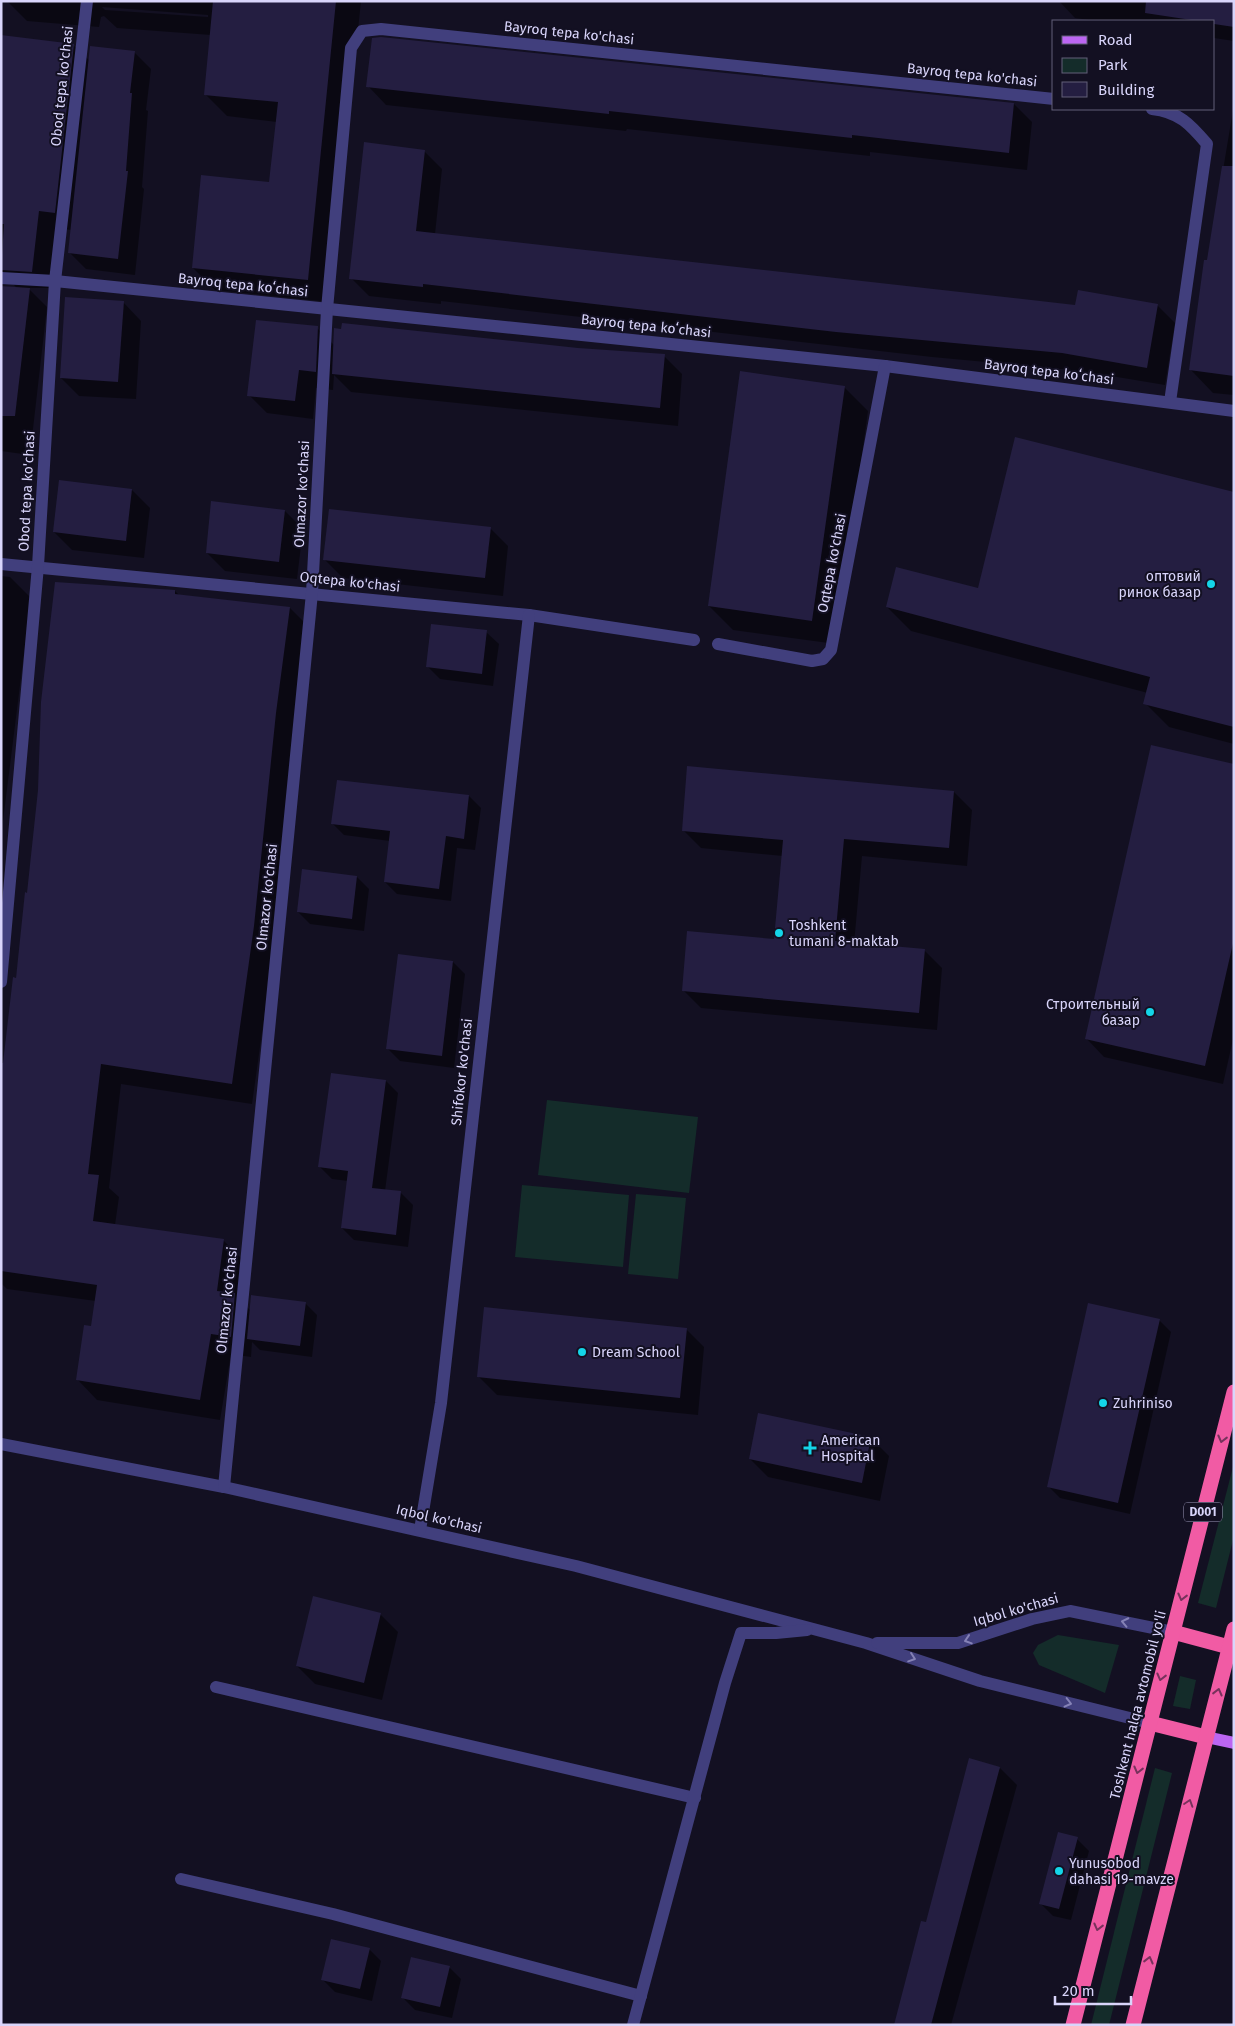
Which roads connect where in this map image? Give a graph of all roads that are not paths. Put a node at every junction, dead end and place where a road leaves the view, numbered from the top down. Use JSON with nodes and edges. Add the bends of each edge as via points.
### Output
{"nodes":[{"id":1,"x":87,"y":1,"type":"edge"},
{"id":2,"x":1052,"y":98,"type":"edge"},
{"id":3,"x":1166,"y":110,"type":"edge"},
{"id":4,"x":1,"y":278,"type":"edge"},
{"id":5,"x":55,"y":282,"type":"junction"},
{"id":6,"x":327,"y":309,"type":"junction"},
{"id":7,"x":885,"y":366,"type":"junction"},
{"id":8,"x":1170,"y":402,"type":"junction"},
{"id":9,"x":1234,"y":411,"type":"edge"},
{"id":10,"x":1,"y":564,"type":"edge"},
{"id":11,"x":38,"y":566,"type":"junction"},
{"id":12,"x":312,"y":593,"type":"junction"},
{"id":13,"x":529,"y":616,"type":"junction"},
{"id":14,"x":694,"y":640,"type":"dead end"},
{"id":15,"x":718,"y":644,"type":"dead end"},
{"id":16,"x":1,"y":982,"type":"edge"},
{"id":17,"x":1234,"y":1392,"type":"edge"},
{"id":18,"x":1,"y":1444,"type":"edge"},
{"id":19,"x":224,"y":1488,"type":"junction"},
{"id":20,"x":420,"y":1530,"type":"junction"},
{"id":21,"x":813,"y":1629,"type":"junction"},
{"id":22,"x":1234,"y":1629,"type":"edge"},
{"id":23,"x":1173,"y":1632,"type":"junction"},
{"id":24,"x":866,"y":1643,"type":"junction"},
{"id":25,"x":1231,"y":1648,"type":"edge"},
{"id":26,"x":216,"y":1687,"type":"dead end"},
{"id":27,"x":1150,"y":1723,"type":"junction"},
{"id":28,"x":1206,"y":1736,"type":"junction"},
{"id":29,"x":1234,"y":1743,"type":"edge"},
{"id":30,"x":695,"y":1798,"type":"junction"},
{"id":31,"x":181,"y":1878,"type":"dead end"},
{"id":32,"x":641,"y":1996,"type":"junction"},
{"id":33,"x":634,"y":2025,"type":"edge"},
{"id":34,"x":1073,"y":2025,"type":"edge"},
{"id":35,"x":1133,"y":2025,"type":"edge"}],
"edges":[{"from":1,"to":5,"type":"street","name":"Obod tepa ko'chasi"},
{"from":2,"to":6,"type":"street","name":"Bayroq tepa ko'chasi","via":[[381,29],[362,31],[351,48]]},
{"from":3,"to":8,"type":"street","via":[[1189,122],[1207,144]]},
{"from":4,"to":5,"type":"street","name":"Bayroq tepa koʻchasi"},
{"from":5,"to":6,"type":"street","name":"Bayroq tepa koʻchasi"},
{"from":5,"to":11,"type":"street","name":"Obod tepa ko'chasi"},
{"from":6,"to":7,"type":"street","name":"Bayroq tepa koʻchasi"},
{"from":6,"to":12,"type":"street","name":"Olmazor ko'chasi"},
{"from":7,"to":8,"type":"street","name":"Bayroq tepa koʻchasi"},
{"from":7,"to":15,"type":"street","name":"Oqtepa ko'chasi","via":[[830,650],[823,659],[812,661]]},
{"from":8,"to":9,"type":"street","name":"Bayroq tepa koʻchasi"},
{"from":10,"to":11,"type":"street","name":"Oqtepa ko'chasi"},
{"from":11,"to":12,"type":"street","name":"Oqtepa ko'chasi"},
{"from":11,"to":16,"type":"street","name":"Obod tepa ko'chasi"},
{"from":12,"to":13,"type":"street","name":"Oqtepa ko'chasi"},
{"from":12,"to":19,"type":"street","name":"Olmazor ko'chasi"},
{"from":13,"to":14,"type":"street","name":"Oqtepa ko'chasi"},
{"from":13,"to":20,"type":"street","name":"Shifokor ko'chasi","via":[[441,1403]]},
{"from":17,"to":23,"type":"highway","name":"Toshkent halqa avtomobil yo'li","number":"D001","one_way":true},
{"from":18,"to":19,"type":"street","name":"Iqbol ko'chasi"},
{"from":19,"to":20,"type":"street","name":"Iqbol ko'chasi"},
{"from":20,"to":21,"type":"street","name":"Iqbol ko'chasi","via":[[576,1566]]},
{"from":21,"to":24,"type":"street","name":"Iqbol ko'chasi"},
{"from":21,"to":30,"type":"street","via":[[741,1632]]},
{"from":22,"to":25,"type":"highway"},
{"from":23,"to":24,"type":"street","name":"Iqbol ko'chasi","one_way":true,"via":[[1070,1611],[1032,1619],[958,1643]]},
{"from":23,"to":25,"type":"highway"},
{"from":23,"to":27,"type":"highway","name":"Toshkent halqa avtomobil yo'li","number":"D001","one_way":true},
{"from":24,"to":27,"type":"street","name":"Iqbol ko'chasi","one_way":true,"via":[[980,1681]]},
{"from":28,"to":25,"type":"highway","one_way":true},
{"from":26,"to":30,"type":"street"},
{"from":27,"to":28,"type":"highway"},
{"from":27,"to":34,"type":"highway","name":"Toshkent halqa avtomobil yo'li","number":"D001","one_way":true},
{"from":28,"to":29,"type":"main road"},
{"from":35,"to":28,"type":"highway","one_way":true},
{"from":30,"to":32,"type":"street"},
{"from":31,"to":32,"type":"street","via":[[333,1914]]},
{"from":32,"to":33,"type":"street"}]}
